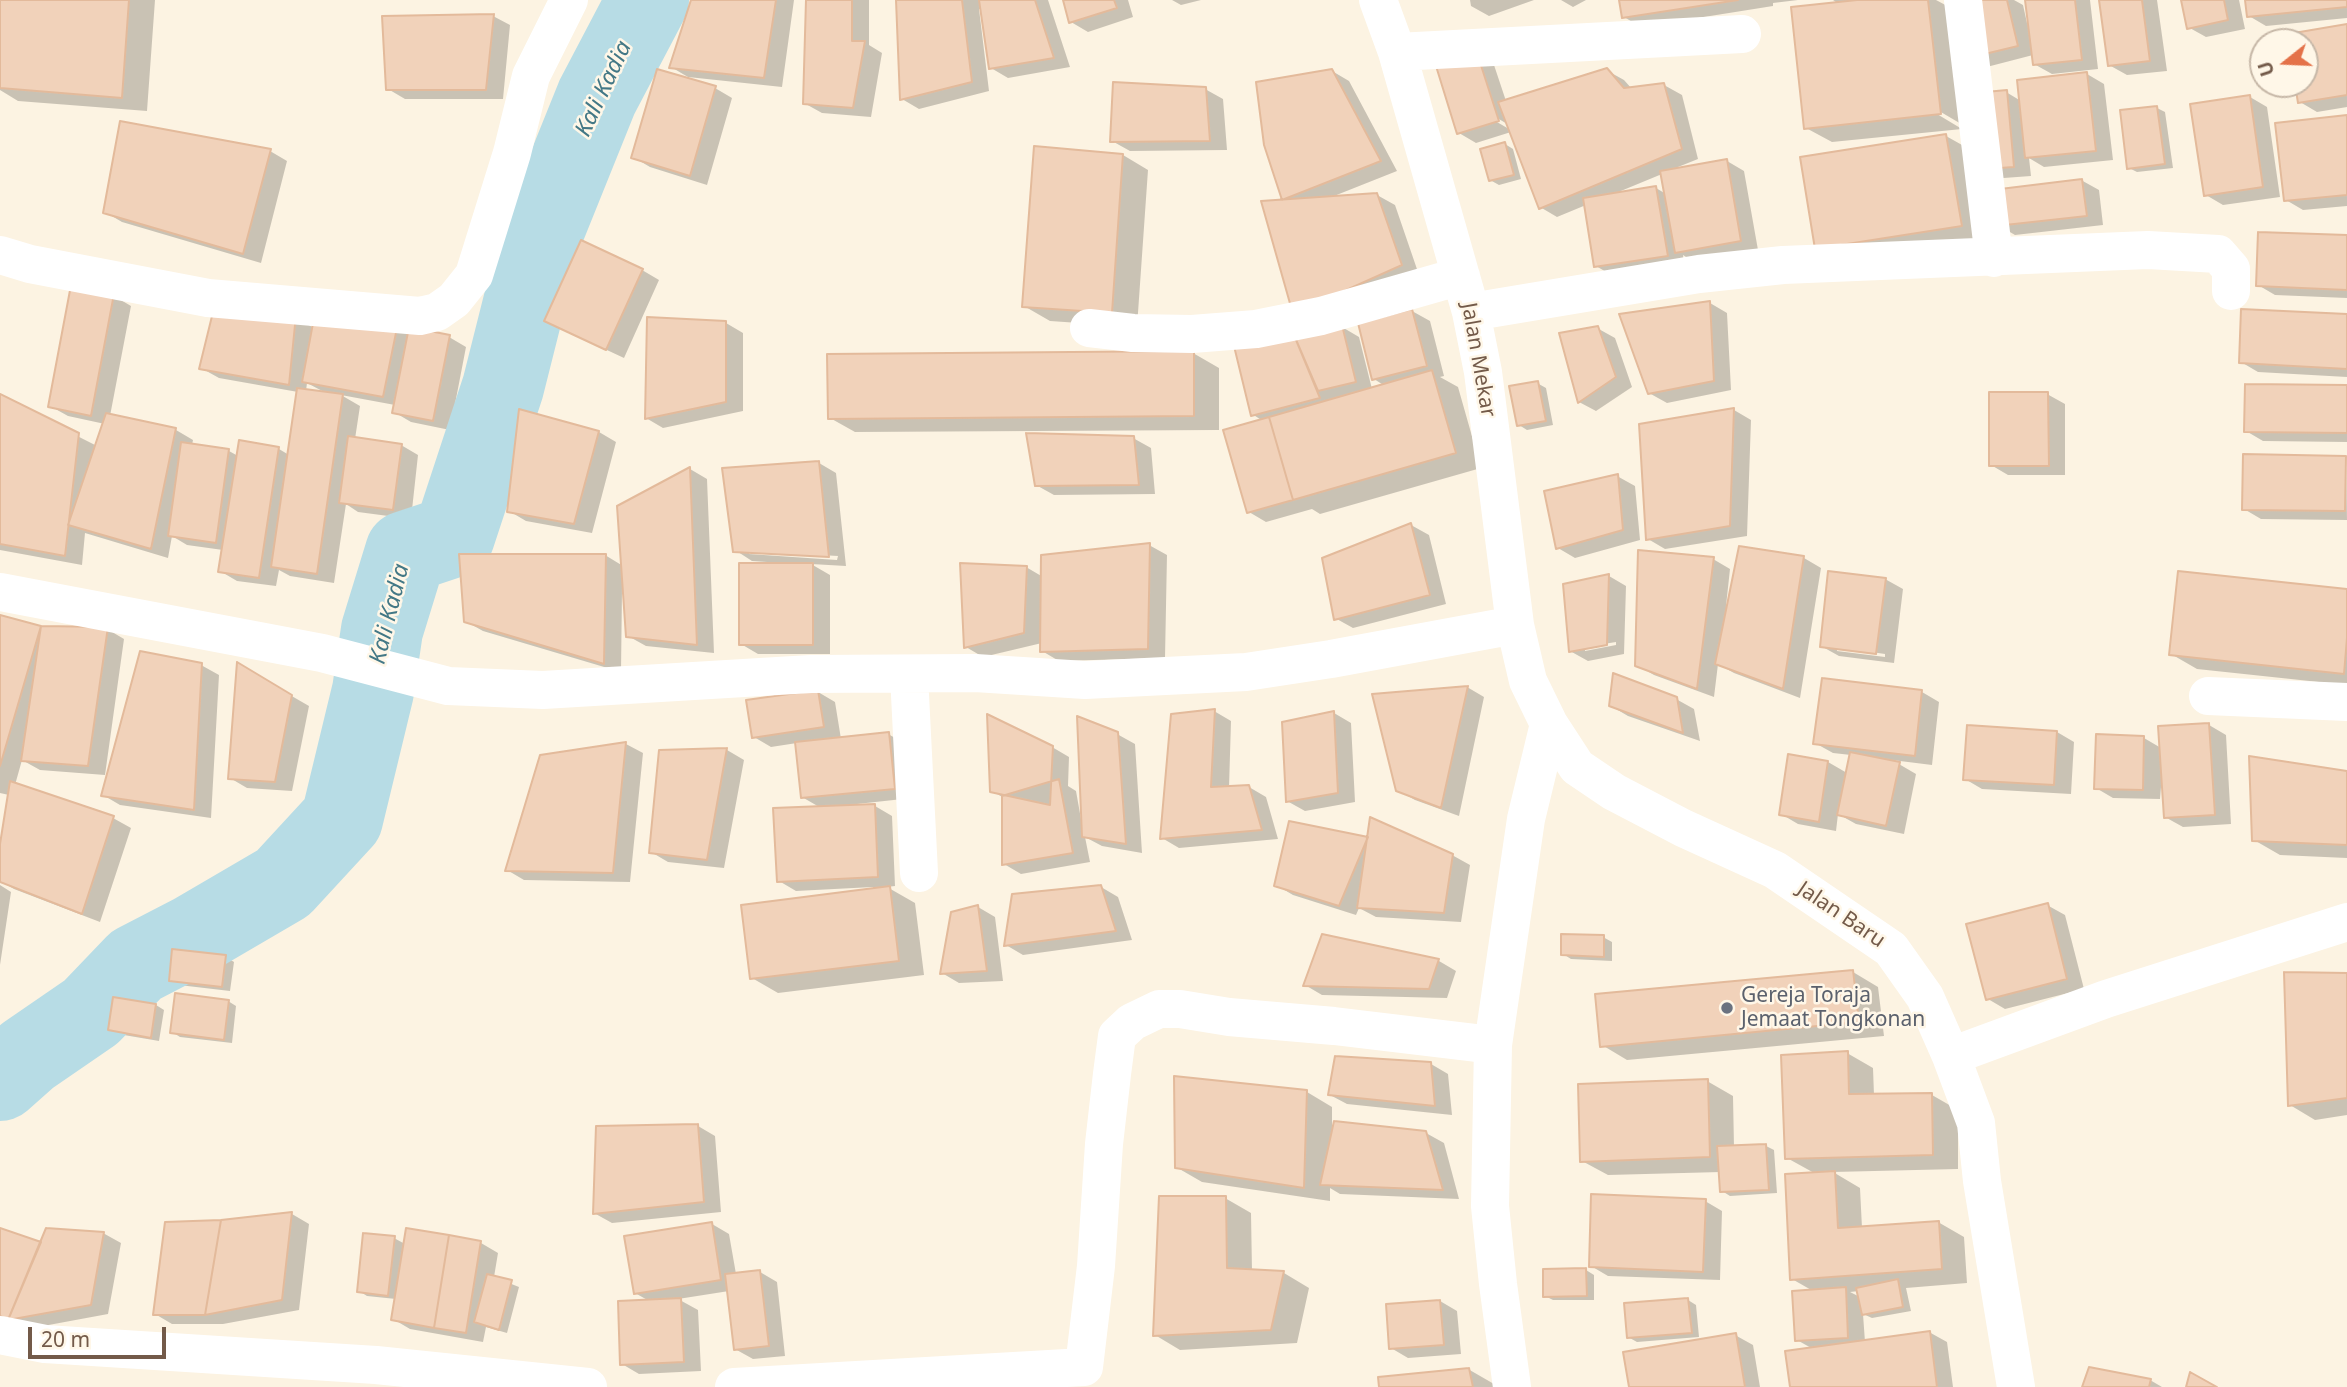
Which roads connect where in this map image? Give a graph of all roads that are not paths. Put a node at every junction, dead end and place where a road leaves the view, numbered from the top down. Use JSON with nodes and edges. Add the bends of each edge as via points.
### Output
{"nodes":[{"id":1,"x":569,"y":0,"type":"edge"},
{"id":2,"x":1378,"y":0,"type":"edge"},
{"id":3,"x":1963,"y":0,"type":"edge"},
{"id":4,"x":1742,"y":34,"type":"dead end"},
{"id":5,"x":1397,"y":52,"type":"junction"},
{"id":6,"x":0,"y":255,"type":"edge"},
{"id":7,"x":1994,"y":258,"type":"junction"},
{"id":8,"x":1461,"y":276,"type":"junction"},
{"id":9,"x":2231,"y":291,"type":"dead end"},
{"id":10,"x":1471,"y":312,"type":"junction"},
{"id":11,"x":1089,"y":328,"type":"dead end"},
{"id":12,"x":0,"y":592,"type":"edge"},
{"id":13,"x":1515,"y":625,"type":"junction"},
{"id":14,"x":909,"y":675,"type":"junction"},
{"id":15,"x":2208,"y":696,"type":"dead end"},
{"id":16,"x":2347,"y":702,"type":"edge"},
{"id":17,"x":1549,"y":724,"type":"junction"},
{"id":18,"x":919,"y":873,"type":"dead end"},
{"id":19,"x":2347,"y":922,"type":"edge"},
{"id":20,"x":1493,"y":1045,"type":"junction"},
{"id":21,"x":1951,"y":1056,"type":"junction"},
{"id":22,"x":0,"y":1335,"type":"edge"},
{"id":23,"x":1084,"y":1377,"type":"edge"},
{"id":24,"x":588,"y":1387,"type":"edge"},
{"id":25,"x":734,"y":1387,"type":"edge"},
{"id":26,"x":1512,"y":1387,"type":"edge"},
{"id":27,"x":2015,"y":1387,"type":"edge"}],
"edges":[{"from":1,"to":6,"type":"street","via":[[531,76],[474,275],[454,300],[437,312],[420,316],[208,298]]},
{"from":2,"to":5,"type":"street","name":"Jalan Mekar"},
{"from":3,"to":7,"type":"street"},
{"from":4,"to":5,"type":"street"},
{"from":5,"to":8,"type":"street","name":"Jalan Mekar"},
{"from":7,"to":9,"type":"street","via":[[2148,250],[2218,254],[2231,270]]},
{"from":7,"to":10,"type":"street","via":[[1783,265],[1699,274]]},
{"from":8,"to":10,"type":"street","name":"Jalan Mekar"},
{"from":8,"to":11,"type":"street","via":[[1256,330],[1192,334]]},
{"from":10,"to":13,"type":"street","name":"Jalan Mekar","via":[[1483,372]]},
{"from":12,"to":14,"type":"street","via":[[322,653],[447,686],[544,690],[811,674]]},
{"from":13,"to":14,"type":"street","via":[[1246,671],[1085,680],[975,673]]},
{"from":13,"to":17,"type":"street","name":"Jalan Mekar","via":[[1528,681]]},
{"from":14,"to":18,"type":"street"},
{"from":15,"to":16,"type":"street"},
{"from":17,"to":20,"type":"street","via":[[1526,819]]},
{"from":17,"to":21,"type":"street","name":"Jalan Baru","via":[[1577,767],[1614,792],[1775,870],[1891,949],[1925,997]]},
{"from":19,"to":21,"type":"street","via":[[2106,999]]},
{"from":20,"to":23,"type":"street","via":[[1180,1009],[1159,1010],[1132,1022],[1117,1036]]},
{"from":20,"to":26,"type":"street","via":[[1490,1206]]},
{"from":21,"to":27,"type":"street","name":"Jalan Baru","via":[[1976,1123]]},
{"from":22,"to":24,"type":"street","via":[[45,1344],[376,1366]]},
{"from":23,"to":25,"type":"street"}]}
